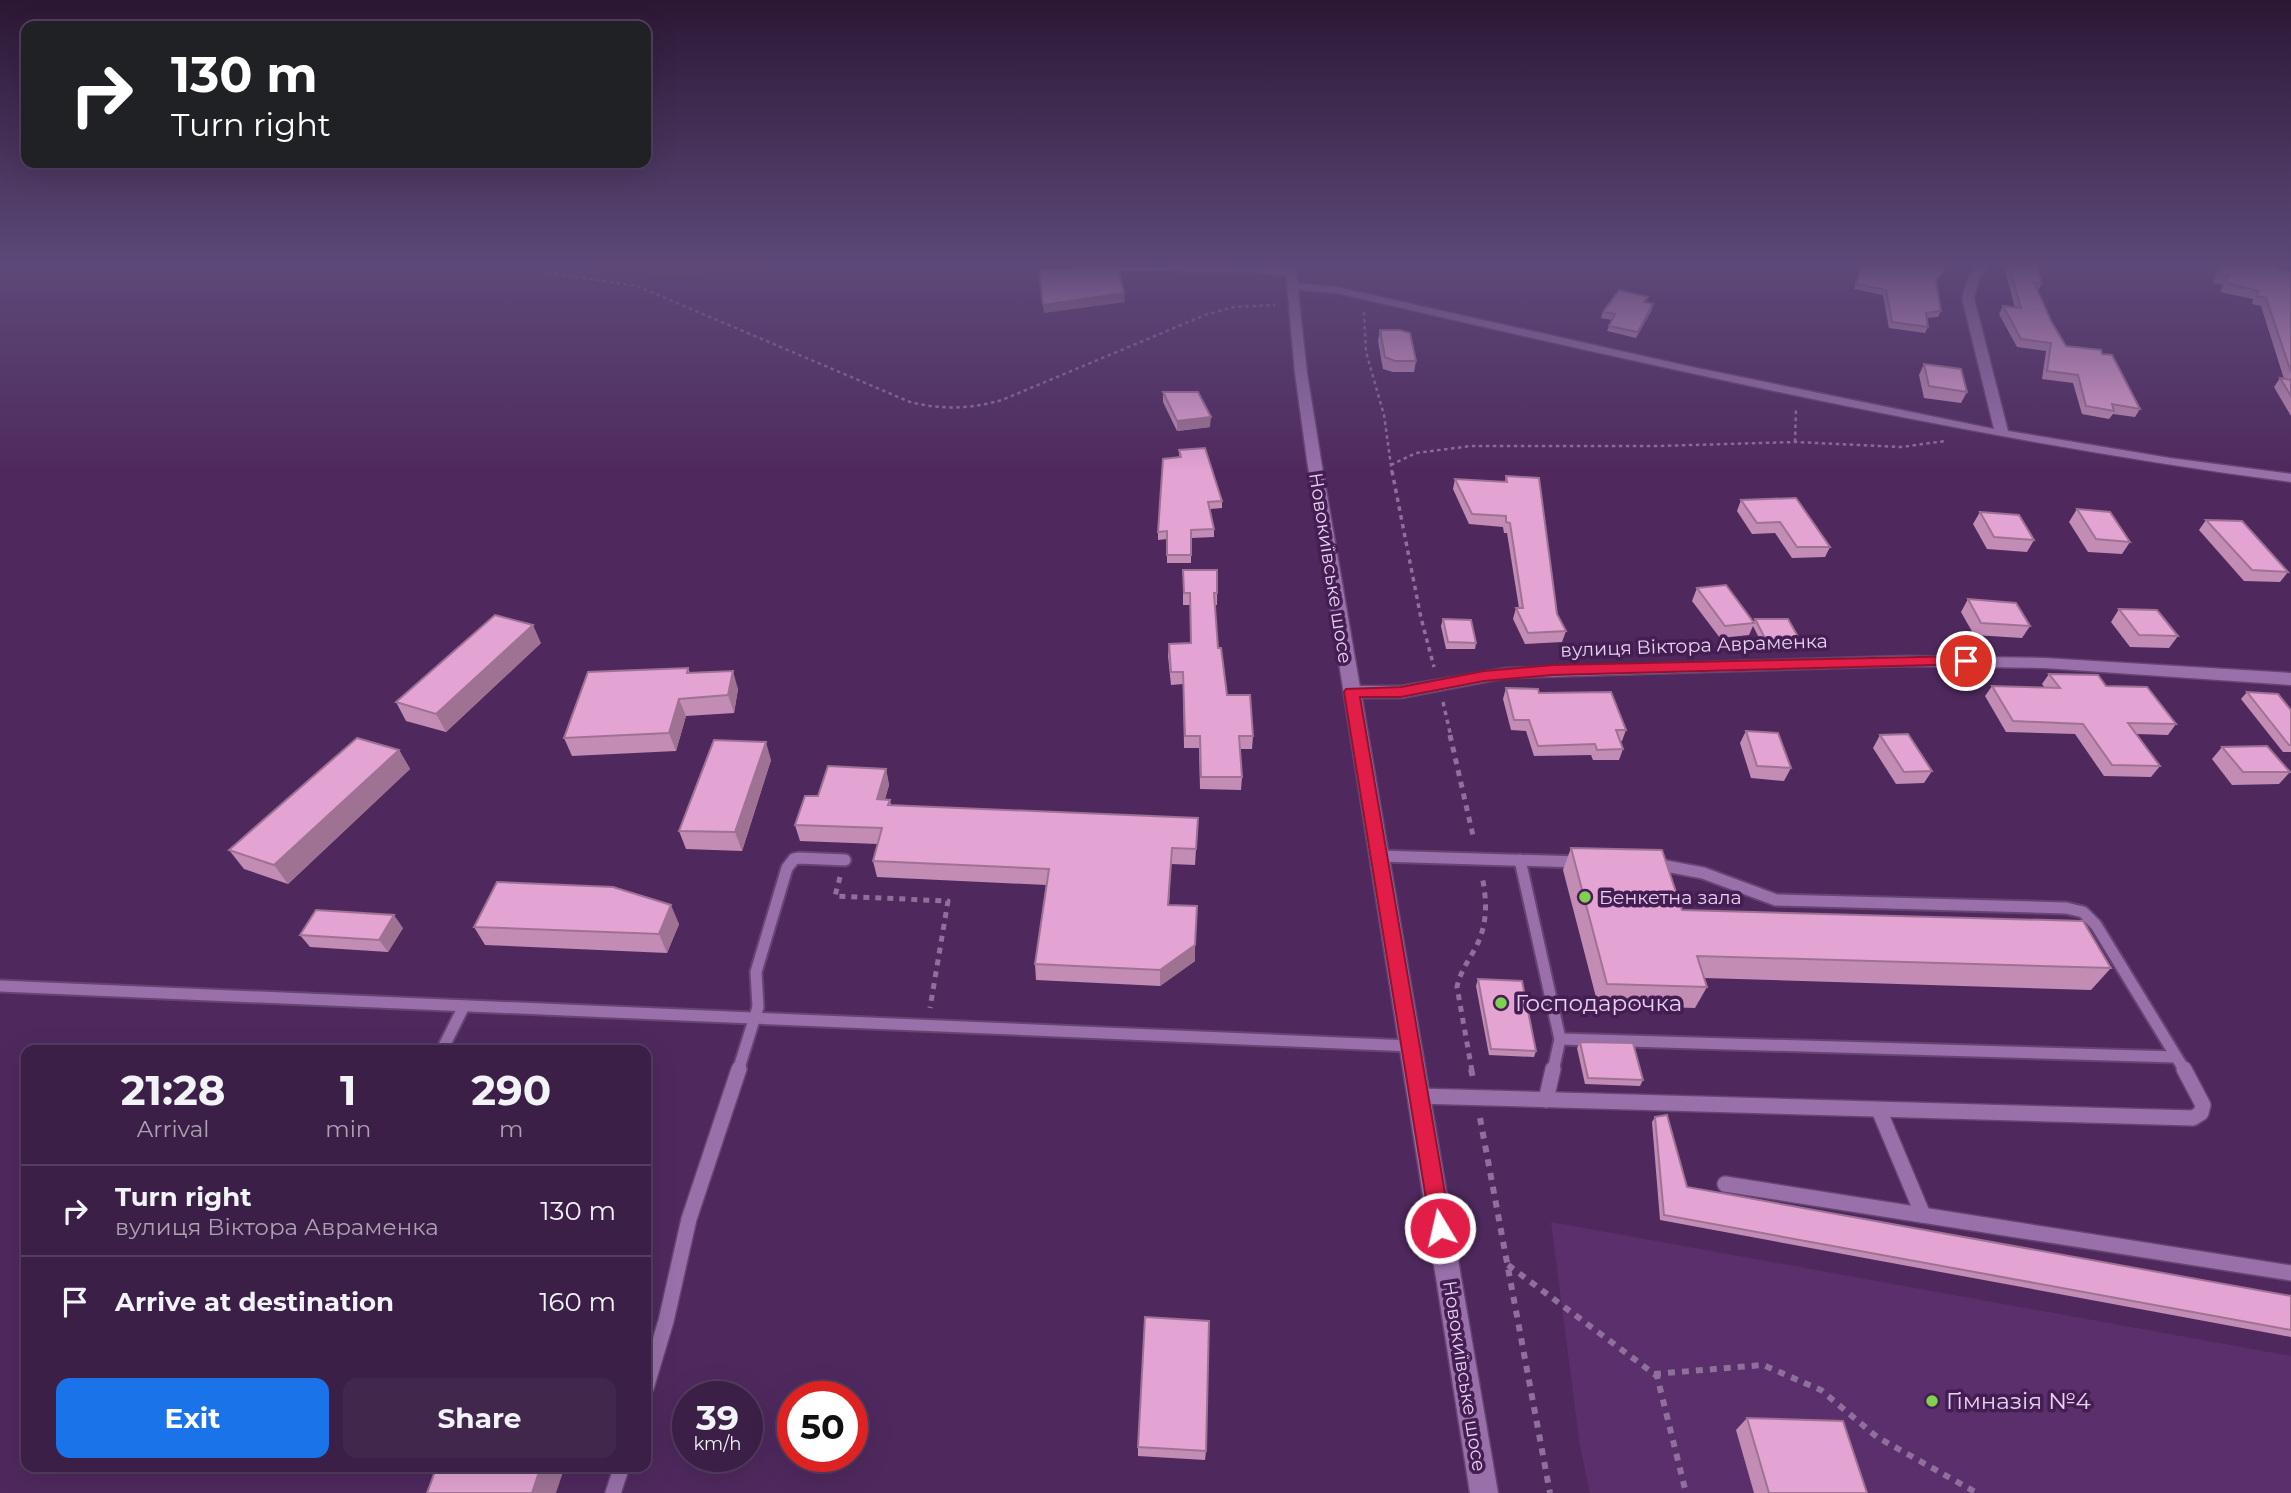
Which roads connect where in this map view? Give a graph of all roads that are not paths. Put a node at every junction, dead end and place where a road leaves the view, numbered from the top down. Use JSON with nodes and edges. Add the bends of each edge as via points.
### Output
{"nodes":[{"id":1,"x":1298,"y":333,"type":"edge"},
{"id":2,"x":1525,"y":333,"type":"edge"},
{"id":3,"x":1977,"y":333,"type":"edge"},
{"id":4,"x":2002,"y":434,"type":"junction"},
{"id":5,"x":2291,"y":478,"type":"edge"},
{"id":6,"x":2291,"y":679,"type":"edge"},
{"id":7,"x":1352,"y":692,"type":"junction"},
{"id":8,"x":1379,"y":856,"type":"junction"},
{"id":9,"x":845,"y":860,"type":"road end"},
{"id":10,"x":1520,"y":860,"type":"junction"},
{"id":11,"x":1586,"y":862,"type":"edge"},
{"id":12,"x":1639,"y":863,"type":"edge"},
{"id":13,"x":0,"y":986,"type":"edge"},
{"id":14,"x":464,"y":1006,"type":"junction"},
{"id":15,"x":756,"y":1018,"type":"junction"},
{"id":16,"x":1560,"y":1039,"type":"junction"},
{"id":17,"x":444,"y":1045,"type":"edge"},
{"id":18,"x":1410,"y":1046,"type":"junction"},
{"id":19,"x":2176,"y":1057,"type":"junction"},
{"id":20,"x":1418,"y":1096,"type":"junction"},
{"id":21,"x":1546,"y":1100,"type":"junction"},
{"id":22,"x":1879,"y":1110,"type":"junction"},
{"id":23,"x":1724,"y":1184,"type":"dead end"},
{"id":24,"x":1923,"y":1215,"type":"junction"},
{"id":25,"x":2291,"y":1273,"type":"edge"},
{"id":26,"x":651,"y":1371,"type":"edge"},
{"id":27,"x":620,"y":1472,"type":"edge"},
{"id":28,"x":613,"y":1493,"type":"edge"},
{"id":29,"x":1484,"y":1493,"type":"edge"}],
"edges":[{"from":1,"to":7,"type":"street","name":"Новокиївське шосе"},
{"from":2,"to":4,"type":"street"},
{"from":3,"to":4,"type":"street"},
{"from":4,"to":5,"type":"street"},
{"from":6,"to":7,"type":"street","name":"вулиця Віктора Авраменка","via":[[2044,663],[1906,661],[1518,672],[1401,692]]},
{"from":7,"to":8,"type":"street","name":"Новокиївське шосе"},
{"from":8,"to":10,"type":"lane"},
{"from":8,"to":18,"type":"street","name":"Новокиївське шосе"},
{"from":9,"to":15,"type":"lane","via":[[806,857],[790,863],[757,964]]},
{"from":10,"to":11,"type":"lane"},
{"from":10,"to":16,"type":"lane"},
{"from":12,"to":19,"type":"lane","via":[[1698,869],[1776,900],[2083,912],[2096,925]]},
{"from":13,"to":14,"type":"lane"},
{"from":14,"to":15,"type":"lane"},
{"from":14,"to":17,"type":"lane"},
{"from":15,"to":18,"type":"lane"},
{"from":15,"to":26,"type":"lane","via":[[689,1219]]},
{"from":16,"to":19,"type":"lane"},
{"from":16,"to":21,"type":"lane"},
{"from":18,"to":20,"type":"street","name":"Новокиївське шосе"},
{"from":19,"to":22,"type":"lane","via":[[2203,1105],[2201,1114],[2193,1118]]},
{"from":20,"to":21,"type":"lane"},
{"from":20,"to":29,"type":"street","name":"Новокиївське шосе"},
{"from":21,"to":22,"type":"lane"},
{"from":22,"to":24,"type":"lane"},
{"from":23,"to":24,"type":"lane"},
{"from":24,"to":25,"type":"lane"},
{"from":27,"to":28,"type":"lane"}]}
